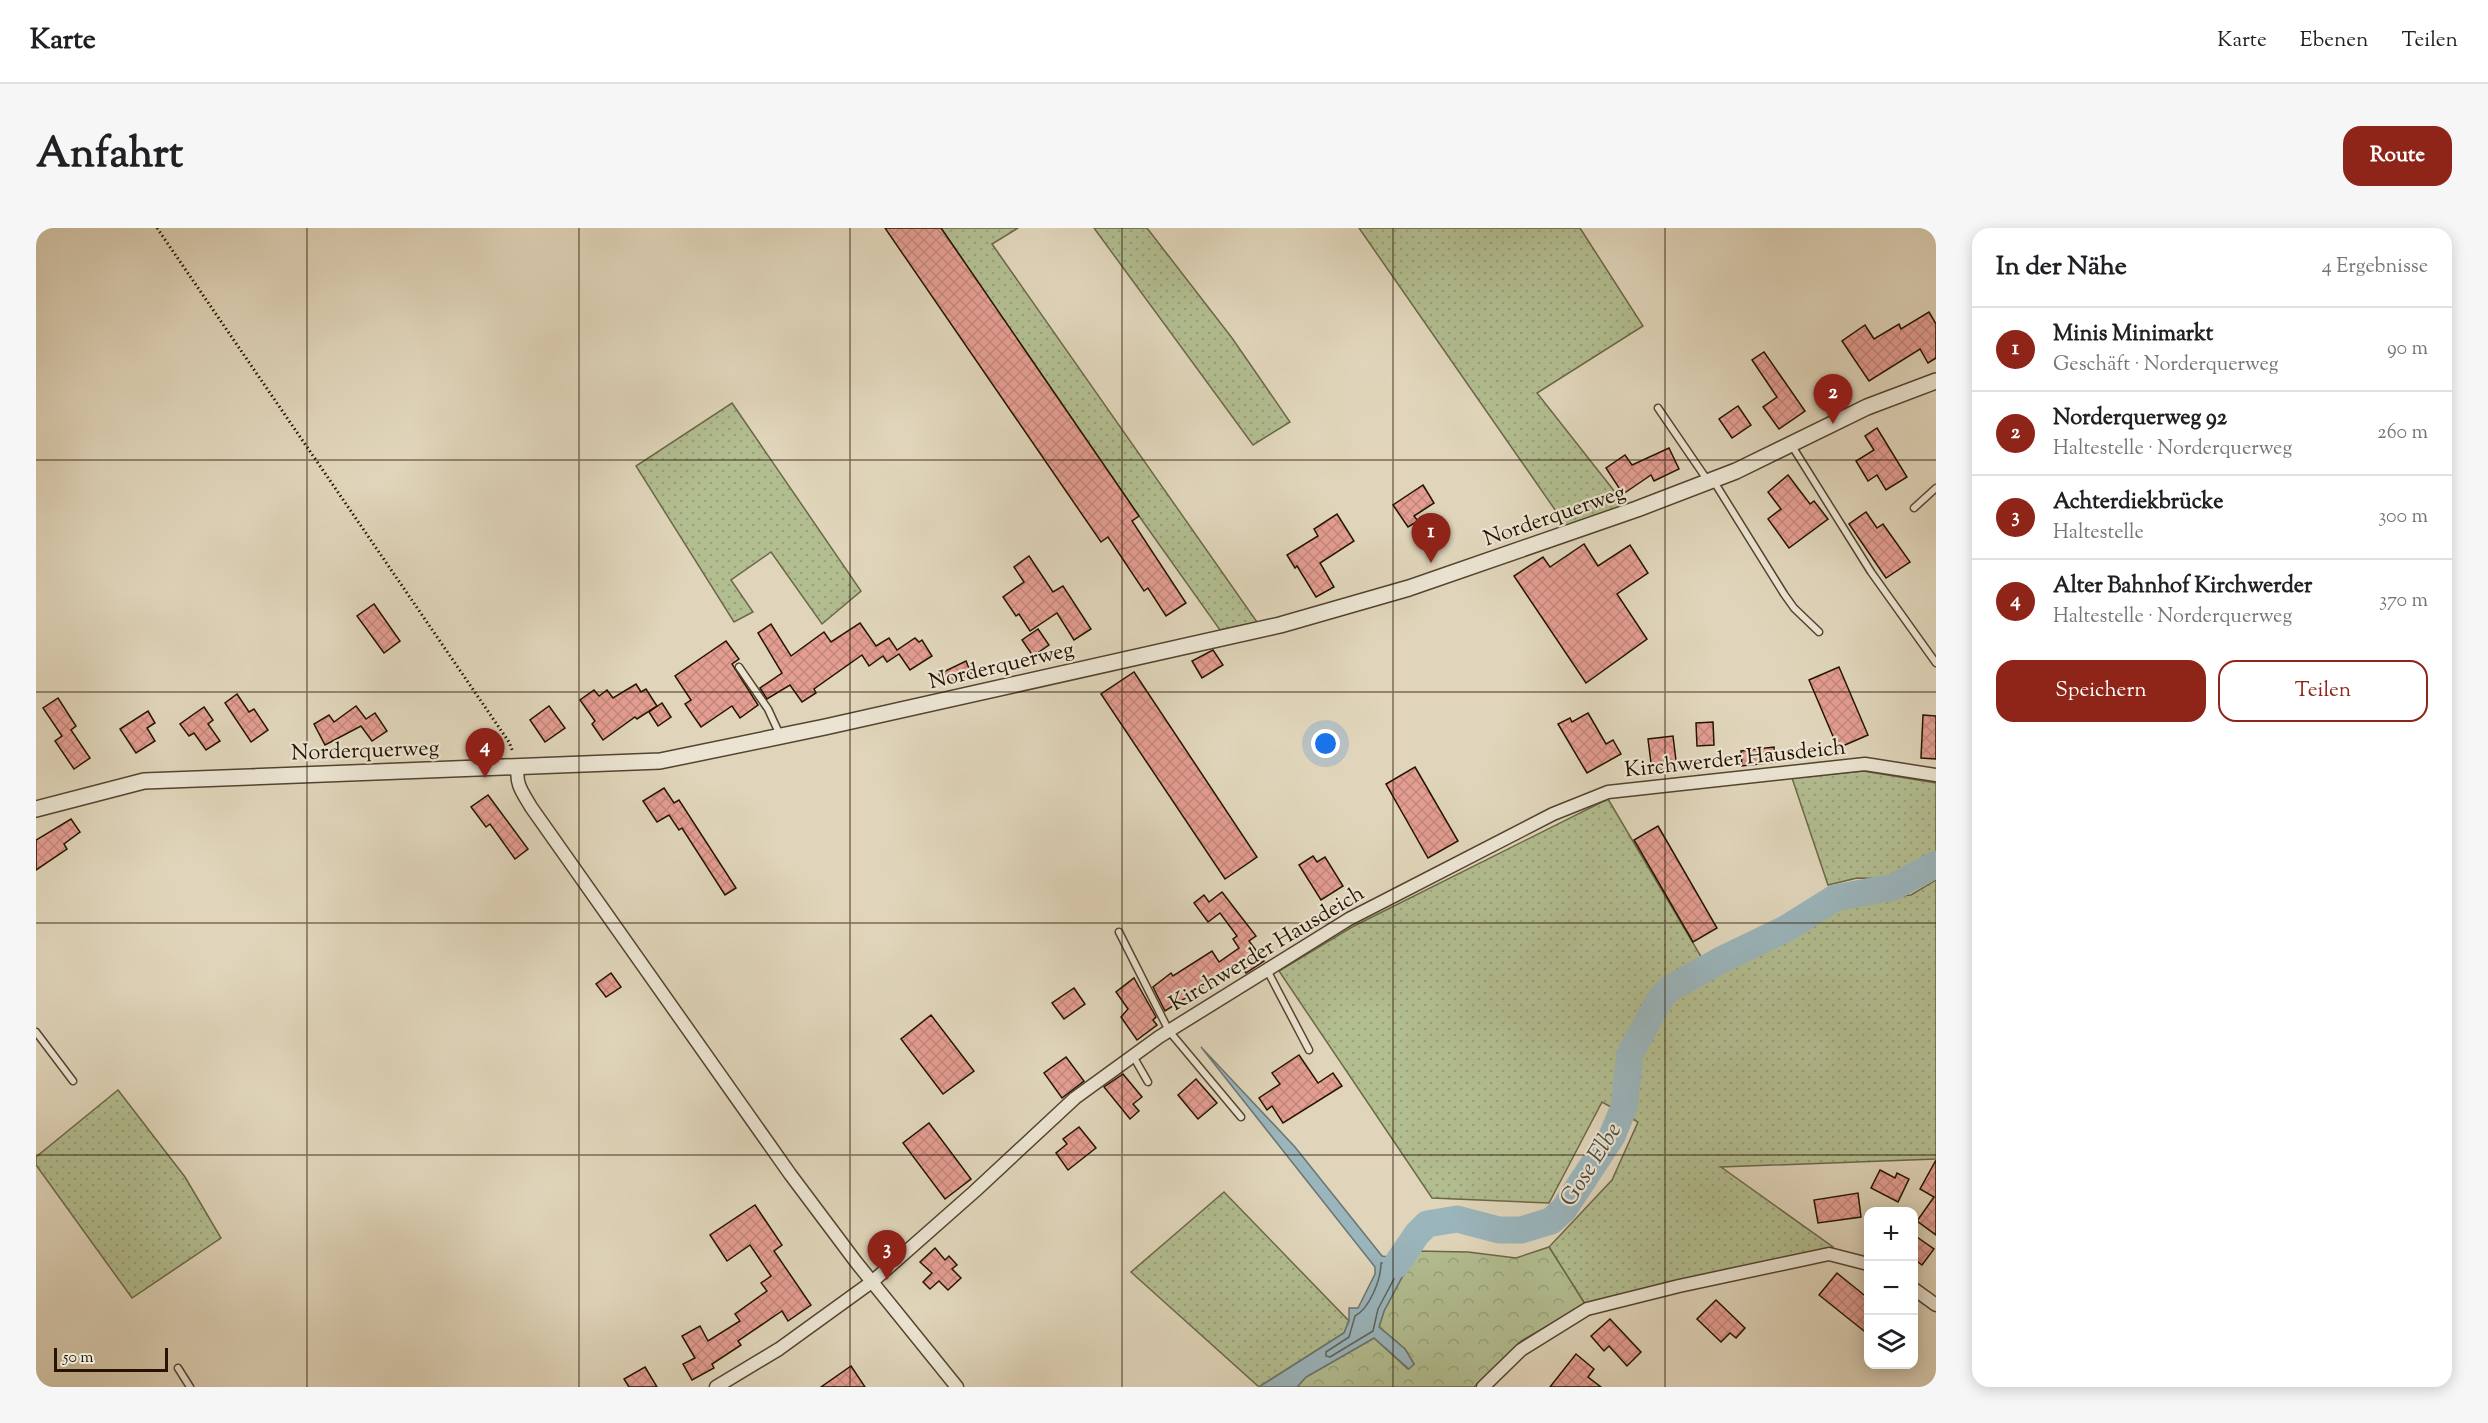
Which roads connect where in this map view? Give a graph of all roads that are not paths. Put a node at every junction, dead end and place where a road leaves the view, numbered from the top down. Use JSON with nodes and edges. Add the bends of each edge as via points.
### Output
{"nodes":[{"id":1,"x":1936,"y":381,"type":"edge"},
{"id":2,"x":1658,"y":408,"type":"dead end"},
{"id":3,"x":1792,"y":445,"type":"junction"},
{"id":4,"x":1711,"y":480,"type":"junction"},
{"id":5,"x":1936,"y":488,"type":"edge"},
{"id":6,"x":1914,"y":508,"type":"dead end"},
{"id":7,"x":1819,"y":632,"type":"dead end"},
{"id":8,"x":1936,"y":663,"type":"edge"},
{"id":9,"x":739,"y":667,"type":"dead end"},
{"id":10,"x":781,"y":736,"type":"junction"},
{"id":11,"x":518,"y":768,"type":"junction"},
{"id":12,"x":1936,"y":775,"type":"edge"},
{"id":13,"x":36,"y":809,"type":"edge"},
{"id":14,"x":1119,"y":932,"type":"dead end"},
{"id":15,"x":1267,"y":970,"type":"junction"},
{"id":16,"x":1169,"y":1031,"type":"junction"},
{"id":17,"x":36,"y":1032,"type":"edge"},
{"id":18,"x":1309,"y":1050,"type":"dead end"},
{"id":19,"x":1133,"y":1056,"type":"junction"},
{"id":20,"x":73,"y":1081,"type":"dead end"},
{"id":21,"x":1148,"y":1082,"type":"dead end"},
{"id":22,"x":1241,"y":1117,"type":"dead end"},
{"id":23,"x":1864,"y":1263,"type":"edge"},
{"id":24,"x":873,"y":1281,"type":"junction"},
{"id":25,"x":1918,"y":1292,"type":"edge"},
{"id":26,"x":1936,"y":1305,"type":"edge"},
{"id":27,"x":178,"y":1368,"type":"dead end"},
{"id":28,"x":190,"y":1387,"type":"edge"},
{"id":29,"x":716,"y":1387,"type":"edge"},
{"id":30,"x":957,"y":1387,"type":"edge"},
{"id":31,"x":1483,"y":1387,"type":"edge"}],
"edges":[{"from":1,"to":3,"type":"street","name":"Norderquerweg","via":[[1867,407]]},
{"from":2,"to":4,"type":"lane"},
{"from":3,"to":4,"type":"street","name":"Norderquerweg"},
{"from":3,"to":8,"type":"lane","via":[[1871,572]]},
{"from":4,"to":7,"type":"lane","via":[[1784,594]]},
{"from":4,"to":10,"type":"street","name":"Norderquerweg","via":[[1409,588],[1280,625]]},
{"from":5,"to":6,"type":"lane"},
{"from":9,"to":10,"type":"lane"},
{"from":10,"to":11,"type":"street","name":"Norderquerweg","via":[[660,761]]},
{"from":11,"to":13,"type":"street","name":"Norderquerweg","via":[[144,781]]},
{"from":11,"to":24,"type":"street","via":[[519,788],[531,807],[790,1174]]},
{"from":12,"to":15,"type":"street","name":"Kirchwerder Hausdeich","via":[[1865,764],[1608,792],[1553,814],[1348,919]]},
{"from":14,"to":16,"type":"lane"},
{"from":15,"to":16,"type":"street","name":"Kirchwerder Hausdeich"},
{"from":15,"to":18,"type":"lane"},
{"from":16,"to":19,"type":"street","name":"Kirchwerder Hausdeich"},
{"from":16,"to":22,"type":"lane"},
{"from":17,"to":20,"type":"lane"},
{"from":19,"to":21,"type":"lane"},
{"from":19,"to":24,"type":"street","name":"Kirchwerder Hausdeich","via":[[1075,1098]]},
{"from":23,"to":31,"type":"street","via":[[1829,1254],[1587,1309],[1521,1350]]},
{"from":24,"to":29,"type":"street","name":"Kirchwerder Hausdeich","via":[[779,1349]]},
{"from":24,"to":30,"type":"street"},
{"from":25,"to":26,"type":"street"},
{"from":27,"to":28,"type":"lane"}]}
